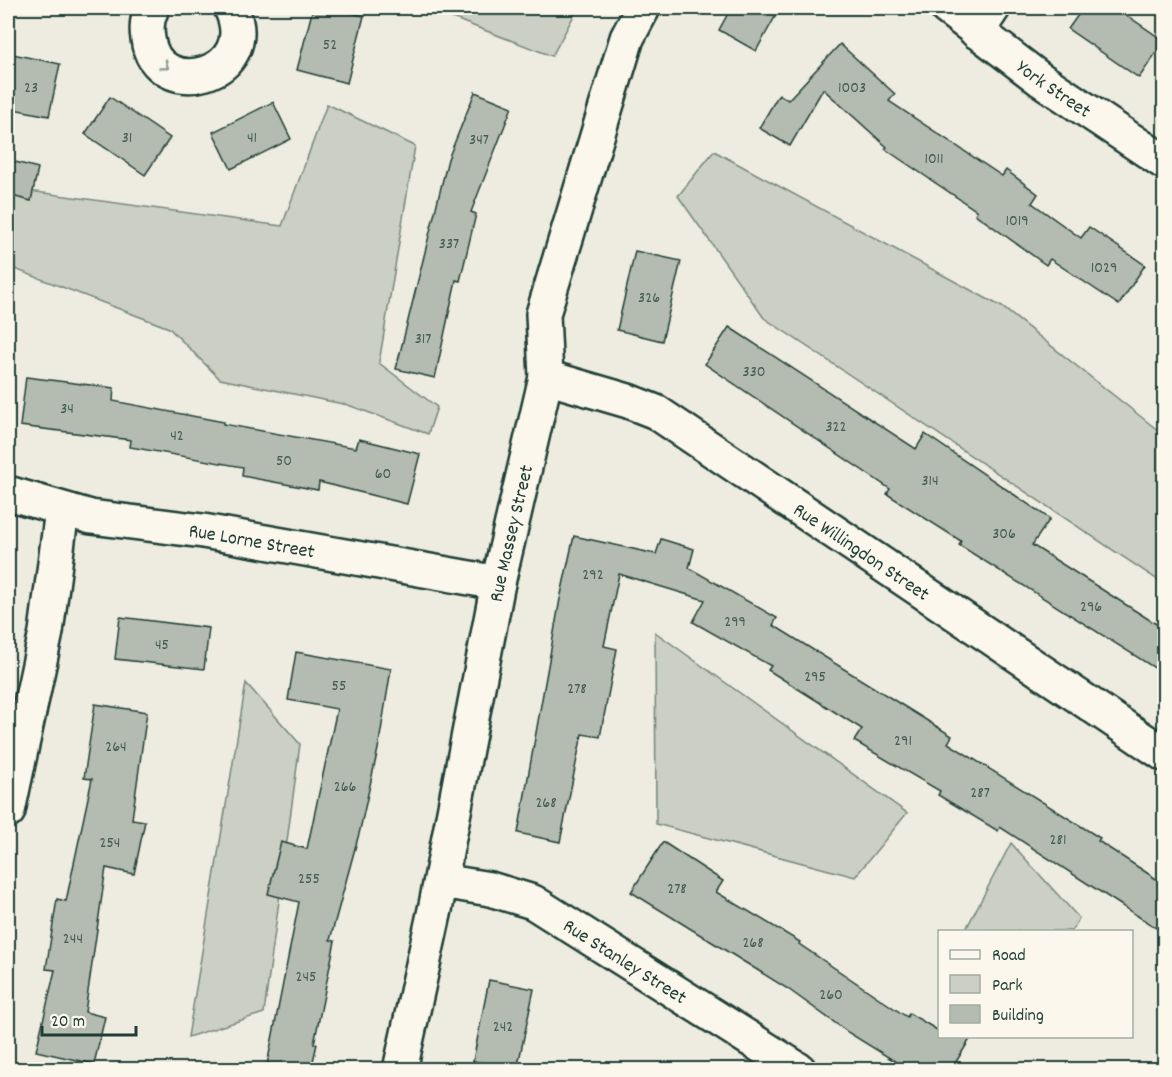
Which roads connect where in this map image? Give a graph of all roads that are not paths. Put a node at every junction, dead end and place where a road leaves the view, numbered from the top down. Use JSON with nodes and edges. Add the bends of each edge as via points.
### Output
{"nodes":[{"id":1,"x":231,"y":8,"type":"edge"},
{"id":2,"x":643,"y":8,"type":"edge"},
{"id":3,"x":946,"y":8,"type":"edge"},
{"id":4,"x":142,"y":10,"type":"edge"},
{"id":5,"x":985,"y":20,"type":"edge"},
{"id":6,"x":1164,"y":162,"type":"edge"},
{"id":7,"x":546,"y":377,"type":"junction"},
{"id":8,"x":8,"y":493,"type":"edge"},
{"id":9,"x":62,"y":510,"type":"junction"},
{"id":10,"x":498,"y":583,"type":"junction"},
{"id":11,"x":1164,"y":754,"type":"edge"},
{"id":12,"x":8,"y":811,"type":"edge"},
{"id":13,"x":441,"y":881,"type":"junction"},
{"id":14,"x":400,"y":1070,"type":"edge"},
{"id":15,"x":799,"y":1070,"type":"edge"}],
"edges":[{"from":4,"to":1,"type":"street","one_way":true,"via":[[155,58],[163,67],[192,77],[209,73],[228,59],[237,38]]},
{"from":2,"to":7,"type":"street","name":"Rue Massey Street","via":[[627,38],[543,314]]},
{"from":3,"to":5,"type":"street","name":"York Street"},
{"from":5,"to":6,"type":"street","name":"York Street","via":[[1040,79]]},
{"from":7,"to":10,"type":"street","name":"Rue Massey Street"},
{"from":7,"to":11,"type":"street","name":"Rue Willingdon Street","via":[[656,412]]},
{"from":8,"to":9,"type":"street","name":"Rue Lorne Street"},
{"from":9,"to":10,"type":"street","name":"Rue Lorne Street"},
{"from":9,"to":12,"type":"street","via":[[46,633]]},
{"from":10,"to":13,"type":"street","name":"Rue Massey Street"},
{"from":13,"to":14,"type":"street","name":"Rue Massey Street"},
{"from":13,"to":15,"type":"street","name":"Rue Stanley Street","via":[[490,889],[533,902]]}]}
